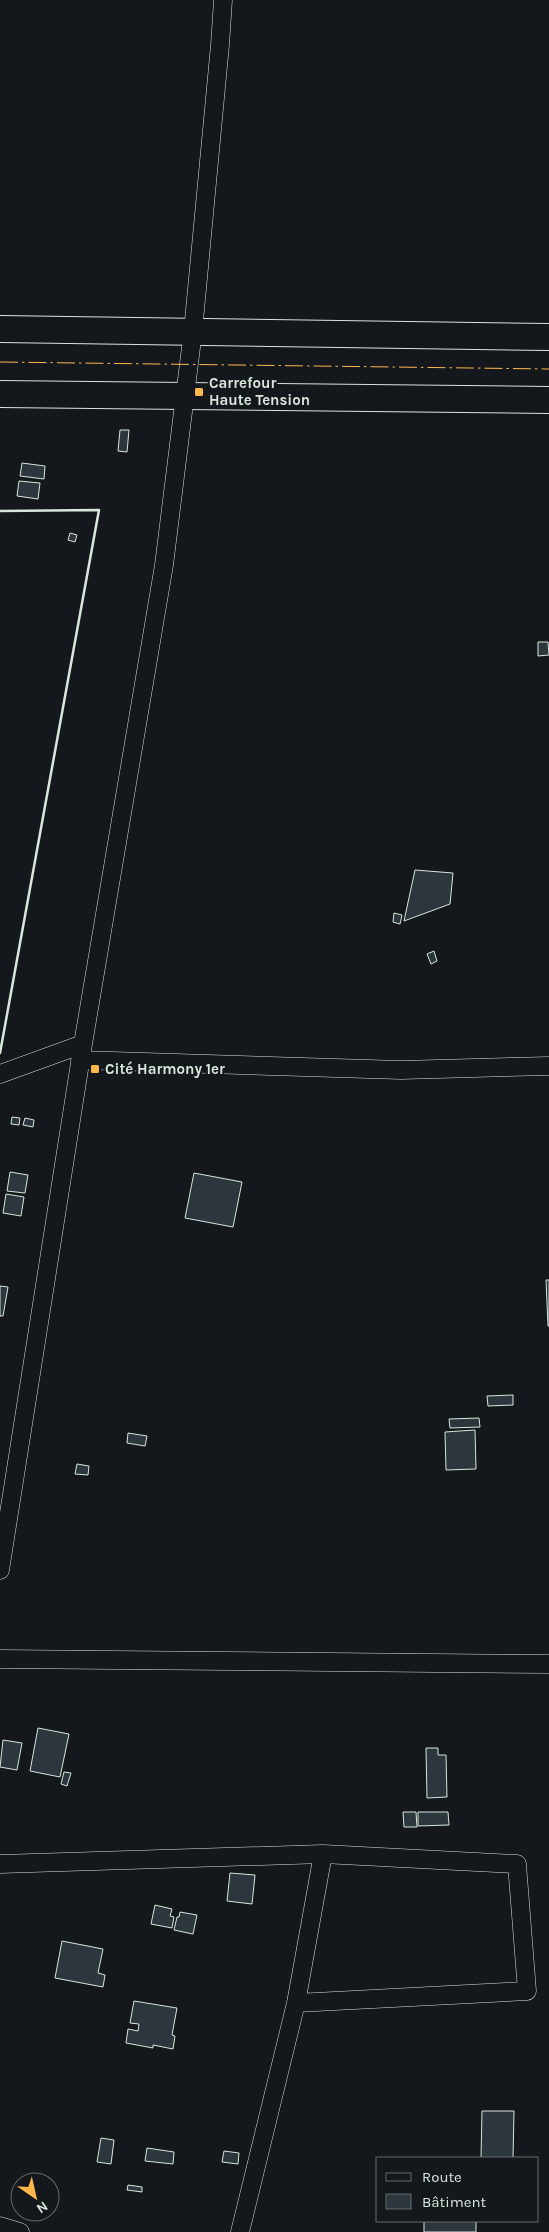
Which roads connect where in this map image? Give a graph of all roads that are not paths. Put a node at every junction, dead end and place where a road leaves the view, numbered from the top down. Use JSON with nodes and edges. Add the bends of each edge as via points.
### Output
{"nodes":[{"id":1,"x":223,"y":0,"type":"edge"},
{"id":2,"x":0,"y":330,"type":"edge"},
{"id":3,"x":192,"y":331,"type":"junction"},
{"id":4,"x":549,"y":337,"type":"edge"},
{"id":5,"x":0,"y":394,"type":"edge"},
{"id":6,"x":184,"y":396,"type":"junction"},
{"id":7,"x":549,"y":400,"type":"edge"},
{"id":8,"x":82,"y":1052,"type":"junction"},
{"id":9,"x":549,"y":1066,"type":"edge"},
{"id":10,"x":0,"y":1074,"type":"edge"},
{"id":11,"x":6,"y":1493,"type":"edge"},
{"id":12,"x":0,"y":1570,"type":"edge"},
{"id":13,"x":0,"y":1659,"type":"edge"},
{"id":14,"x":549,"y":1664,"type":"edge"},
{"id":15,"x":324,"y":1854,"type":"junction"},
{"id":16,"x":0,"y":1864,"type":"edge"},
{"id":17,"x":296,"y":2003,"type":"junction"},
{"id":18,"x":0,"y":2226,"type":"edge"},
{"id":19,"x":20,"y":2232,"type":"edge"},
{"id":20,"x":240,"y":2232,"type":"edge"}],
"edges":[{"from":1,"to":3,"type":"street"},
{"from":2,"to":3,"type":"highway"},
{"from":3,"to":4,"type":"highway"},
{"from":3,"to":6,"type":"street"},
{"from":5,"to":6,"type":"highway"},
{"from":6,"to":7,"type":"highway"},
{"from":6,"to":8,"type":"street","via":[[164,565]]},
{"from":8,"to":9,"type":"street","via":[[401,1070]]},
{"from":8,"to":10,"type":"street"},
{"from":8,"to":11,"type":"street"},
{"from":11,"to":12,"type":"street"},
{"from":13,"to":14,"type":"street"},
{"from":15,"to":16,"type":"street"},
{"from":15,"to":17,"type":"street"},
{"from":15,"to":17,"type":"street","via":[[517,1864],[527,1991]]},
{"from":17,"to":20,"type":"street"},
{"from":18,"to":19,"type":"street"}]}
